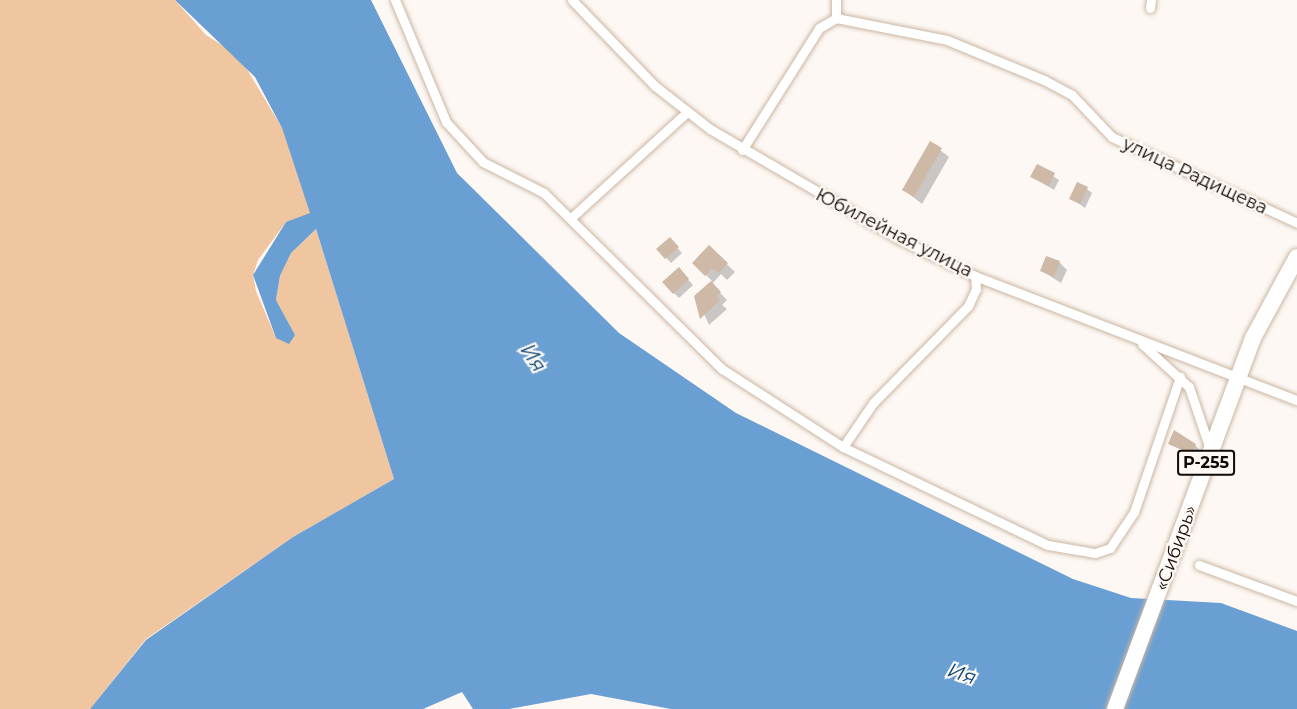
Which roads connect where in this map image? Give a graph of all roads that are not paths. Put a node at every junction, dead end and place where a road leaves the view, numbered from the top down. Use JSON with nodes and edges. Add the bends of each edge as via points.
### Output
{"nodes":[{"id":1,"x":395,"y":0,"type":"edge"},
{"id":2,"x":572,"y":0,"type":"edge"},
{"id":3,"x":836,"y":0,"type":"edge"},
{"id":4,"x":836,"y":18,"type":"junction"},
{"id":5,"x":687,"y":112,"type":"junction"},
{"id":6,"x":742,"y":150,"type":"junction"},
{"id":7,"x":572,"y":217,"type":"junction"},
{"id":8,"x":1297,"y":223,"type":"edge"},
{"id":9,"x":1297,"y":257,"type":"edge"},
{"id":10,"x":975,"y":276,"type":"junction"},
{"id":11,"x":1123,"y":330,"type":"junction"},
{"id":12,"x":1180,"y":377,"type":"junction"},
{"id":13,"x":1238,"y":377,"type":"junction"},
{"id":14,"x":1297,"y":400,"type":"edge"},
{"id":15,"x":843,"y":447,"type":"junction"},
{"id":16,"x":1210,"y":452,"type":"junction"},
{"id":17,"x":1199,"y":565,"type":"dead end"},
{"id":18,"x":1297,"y":601,"type":"edge"},
{"id":19,"x":1116,"y":709,"type":"edge"}],
"edges":[{"from":1,"to":7,"type":"street","via":[[446,122],[483,162],[544,193]]},
{"from":2,"to":5,"type":"street","name":"Юбилейная улица"},
{"from":3,"to":4,"type":"street"},
{"from":4,"to":6,"type":"street","via":[[819,28]]},
{"from":4,"to":8,"type":"street","name":"улица Радищева","via":[[947,40],[1044,80],[1072,95],[1112,137]]},
{"from":5,"to":6,"type":"street","name":"Юбилейная улица"},
{"from":5,"to":7,"type":"street"},
{"from":6,"to":10,"type":"street","name":"Юбилейная улица"},
{"from":7,"to":15,"type":"street","via":[[662,315],[722,369]]},
{"from":9,"to":13,"type":"highway","name":"«Сибирь»","number":"Р-255","via":[[1262,318]]},
{"from":10,"to":11,"type":"street","name":"Юбилейная улица"},
{"from":10,"to":15,"type":"street","via":[[976,289],[968,306],[873,403]]},
{"from":11,"to":12,"type":"street"},
{"from":11,"to":13,"type":"street","name":"Юбилейная улица"},
{"from":12,"to":15,"type":"street","via":[[1134,512],[1110,548],[1095,553],[1048,545]]},
{"from":12,"to":16,"type":"street","via":[[1200,408]]},
{"from":13,"to":14,"type":"street","name":"Юбилейная улица"},
{"from":13,"to":16,"type":"highway","name":"«Сибирь»","number":"Р-255"},
{"from":16,"to":19,"type":"highway","name":"«Сибирь»","number":"Р-255"},
{"from":17,"to":18,"type":"street"}]}
